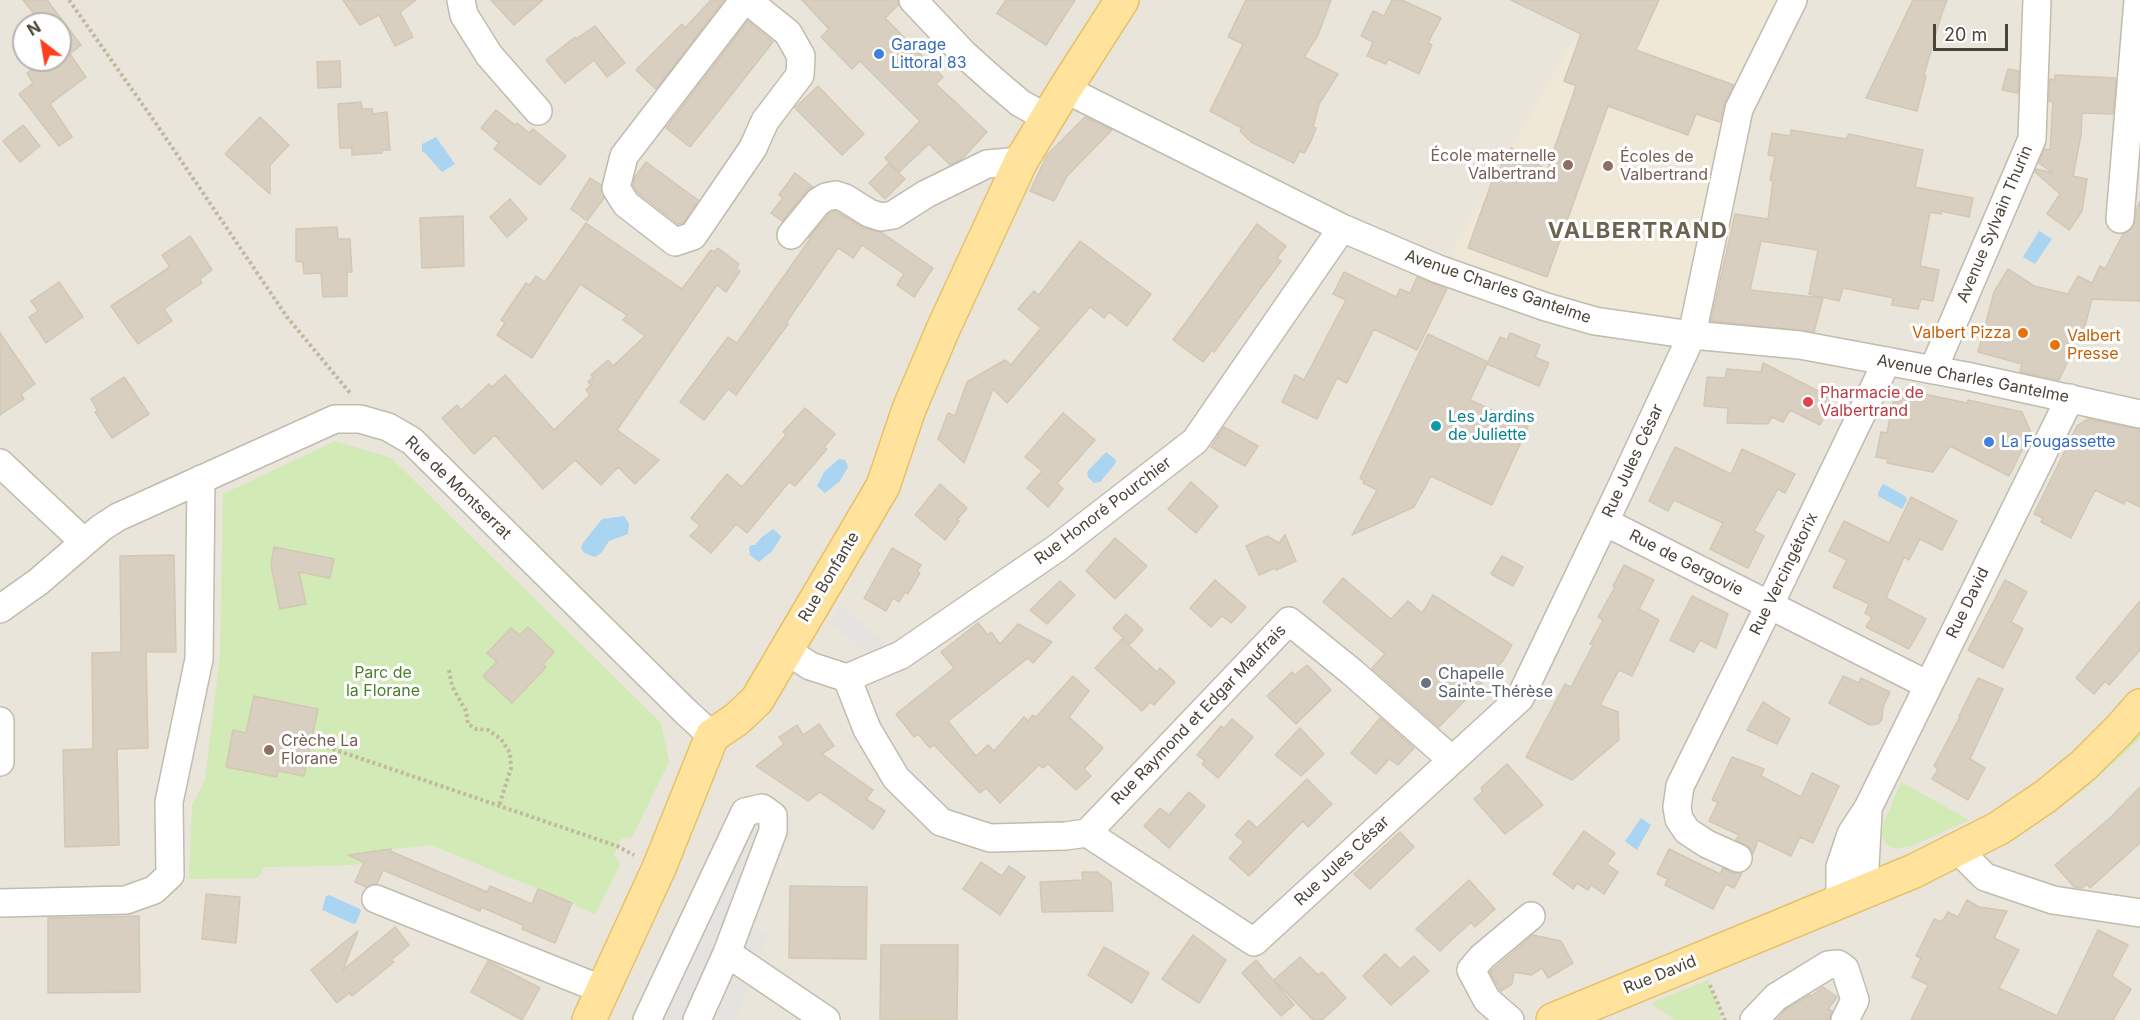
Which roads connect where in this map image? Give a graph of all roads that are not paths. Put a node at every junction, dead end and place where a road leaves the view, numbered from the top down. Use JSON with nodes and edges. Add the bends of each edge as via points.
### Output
{"nodes":[{"id":1,"x":461,"y":0,"type":"edge"},
{"id":2,"x":746,"y":0,"type":"edge"},
{"id":3,"x":913,"y":0,"type":"edge"},
{"id":4,"x":1122,"y":0,"type":"edge"},
{"id":5,"x":1793,"y":0,"type":"edge"},
{"id":6,"x":2138,"y":0,"type":"edge"},
{"id":7,"x":2034,"y":1,"type":"edge"},
{"id":8,"x":2137,"y":47,"type":"edge"},
{"id":9,"x":1065,"y":89,"type":"junction"},
{"id":10,"x":538,"y":111,"type":"dead end"},
{"id":11,"x":1047,"y":118,"type":"junction"},
{"id":12,"x":1021,"y":161,"type":"junction"},
{"id":13,"x":2120,"y":219,"type":"dead end"},
{"id":14,"x":1342,"y":228,"type":"junction"},
{"id":15,"x":791,"y":235,"type":"dead end"},
{"id":16,"x":1692,"y":335,"type":"junction"},
{"id":17,"x":1887,"y":361,"type":"junction"},
{"id":18,"x":1933,"y":370,"type":"junction"},
{"id":19,"x":2070,"y":399,"type":"junction"},
{"id":20,"x":2140,"y":414,"type":"edge"},
{"id":21,"x":0,"y":463,"type":"edge"},
{"id":22,"x":201,"y":479,"type":"junction"},
{"id":23,"x":1605,"y":522,"type":"junction"},
{"id":24,"x":84,"y":542,"type":"junction"},
{"id":25,"x":5,"y":601,"type":"edge"},
{"id":26,"x":1769,"y":606,"type":"junction"},
{"id":27,"x":786,"y":650,"type":"junction"},
{"id":28,"x":847,"y":678,"type":"junction"},
{"id":29,"x":1928,"y":685,"type":"junction"},
{"id":30,"x":2140,"y":706,"type":"edge"},
{"id":31,"x":0,"y":722,"type":"edge"},
{"id":32,"x":712,"y":736,"type":"junction"},
{"id":33,"x":1451,"y":759,"type":"junction"},
{"id":34,"x":0,"y":762,"type":"edge"},
{"id":35,"x":1869,"y":808,"type":"junction"},
{"id":36,"x":1087,"y":833,"type":"junction"},
{"id":37,"x":1867,"y":842,"type":"junction"},
{"id":38,"x":1957,"y":849,"type":"junction"},
{"id":39,"x":1738,"y":858,"type":"dead end"},
{"id":40,"x":1914,"y":871,"type":"junction"},
{"id":41,"x":408,"y":893,"type":"dead end"},
{"id":42,"x":1849,"y":898,"type":"junction"},
{"id":43,"x":376,"y":899,"type":"dead end"},
{"id":44,"x":0,"y":903,"type":"edge"},
{"id":45,"x":2140,"y":913,"type":"edge"},
{"id":46,"x":1531,"y":915,"type":"dead end"},
{"id":47,"x":727,"y":953,"type":"junction"},
{"id":48,"x":607,"y":981,"type":"junction"},
{"id":49,"x":589,"y":1020,"type":"edge"},
{"id":50,"x":647,"y":1020,"type":"edge"},
{"id":51,"x":697,"y":1020,"type":"edge"},
{"id":52,"x":826,"y":1020,"type":"edge"},
{"id":53,"x":1510,"y":1020,"type":"edge"},
{"id":54,"x":1553,"y":1020,"type":"edge"},
{"id":55,"x":1754,"y":1020,"type":"edge"},
{"id":56,"x":1845,"y":1020,"type":"edge"}],
"edges":[{"from":1,"to":10,"type":"street","via":[[464,15],[489,55]]},
{"from":2,"to":2,"type":"street","via":[[624,156],[616,188],[626,204],[675,242],[693,236],[753,148],[765,121],[800,75],[801,56],[788,33]]},
{"from":3,"to":11,"type":"street","via":[[993,80],[1020,103]]},
{"from":4,"to":9,"type":"main road","name":"Rue Bonfante"},
{"from":5,"to":16,"type":"street","name":"Rue Jules César","via":[[1739,109]]},
{"from":6,"to":8,"type":"street"},
{"from":7,"to":18,"type":"street","name":"Avenue Sylvain Thurin","via":[[2032,139]]},
{"from":8,"to":13,"type":"street"},
{"from":9,"to":11,"type":"main road","name":"Rue Bonfante"},
{"from":9,"to":14,"type":"street","name":"Avenue Charles Gantelme"},
{"from":11,"to":12,"type":"main road","name":"Rue Bonfante"},
{"from":12,"to":15,"type":"street","via":[[987,164],[893,215],[881,217],[845,198],[826,197]]},
{"from":12,"to":27,"type":"main road","name":"Rue Bonfante","via":[[913,399],[883,486]]},
{"from":14,"to":16,"type":"street","name":"Avenue Charles Gantelme","via":[[1438,269],[1546,307],[1595,321]]},
{"from":14,"to":28,"type":"street","name":"Rue Honoré Pourchier","via":[[1195,441],[1057,548],[901,655]]},
{"from":16,"to":17,"type":"street","name":"Avenue Charles Gantelme","via":[[1800,345]]},
{"from":16,"to":23,"type":"street","name":"Rue Jules César"},
{"from":17,"to":18,"type":"street","name":"Avenue Charles Gantelme"},
{"from":17,"to":26,"type":"street","name":"Rue Vercingétorix"},
{"from":18,"to":19,"type":"street","name":"Avenue Charles Gantelme"},
{"from":19,"to":20,"type":"street","name":"Avenue Charles Gantelme"},
{"from":19,"to":29,"type":"street","name":"Rue David"},
{"from":21,"to":24,"type":"street"},
{"from":22,"to":24,"type":"street","name":"Rue de Montserrat","via":[[118,517]]},
{"from":22,"to":32,"type":"street","name":"Rue de Montserrat","via":[[335,419],[360,419],[388,427],[412,441]]},
{"from":22,"to":44,"type":"street","via":[[199,658],[169,802],[170,874],[154,890],[126,900]]},
{"from":23,"to":26,"type":"street","name":"Rue de Gergovie"},
{"from":23,"to":33,"type":"street","name":"Rue Jules César","via":[[1520,698]]},
{"from":24,"to":25,"type":"street","name":"Rue de Montserrat"},
{"from":26,"to":29,"type":"street","name":"Rue de Gergovie"},
{"from":26,"to":39,"type":"street","name":"Rue Vercingétorix","via":[[1680,786],[1677,807],[1687,831]]},
{"from":27,"to":28,"type":"street","via":[[810,666]]},
{"from":27,"to":32,"type":"main road","name":"Rue Bonfante","via":[[757,700]]},
{"from":28,"to":36,"type":"street","via":[[867,729],[896,778],[941,822],[990,838]]},
{"from":29,"to":35,"type":"street","name":"Rue David"},
{"from":30,"to":38,"type":"main road","via":[[2084,765],[2046,796],[1999,828]]},
{"from":31,"to":34,"type":"street"},
{"from":32,"to":48,"type":"main road","via":[[659,868]]},
{"from":33,"to":36,"type":"street","name":"Rue Jules César","via":[[1254,942]]},
{"from":33,"to":36,"type":"street","name":"Rue Raymond et Edgar Maufrais","via":[[1289,621]]},
{"from":35,"to":37,"type":"street","name":"Rue David"},
{"from":35,"to":42,"type":"street","name":"Rue David","via":[[1851,834],[1840,867]]},
{"from":37,"to":40,"type":"street","via":[[1877,858]]},
{"from":37,"to":42,"type":"street","name":"Rue David","via":[[1865,866]]},
{"from":38,"to":40,"type":"main road"},
{"from":38,"to":45,"type":"street","via":[[1985,877],[2053,900]]},
{"from":40,"to":42,"type":"main road"},
{"from":41,"to":48,"type":"street"},
{"from":42,"to":54,"type":"main road","name":"Rue David"},
{"from":43,"to":48,"type":"street"},
{"from":46,"to":53,"type":"street","via":[[1471,970],[1487,1000]]},
{"from":47,"to":50,"type":"street","via":[[773,831],[773,816],[762,808],[745,812]]},
{"from":47,"to":51,"type":"street"},
{"from":47,"to":52,"type":"street"},
{"from":48,"to":49,"type":"main road"},
{"from":55,"to":56,"type":"street","via":[[1776,997],[1838,964],[1845,969],[1855,1000]]}]}
